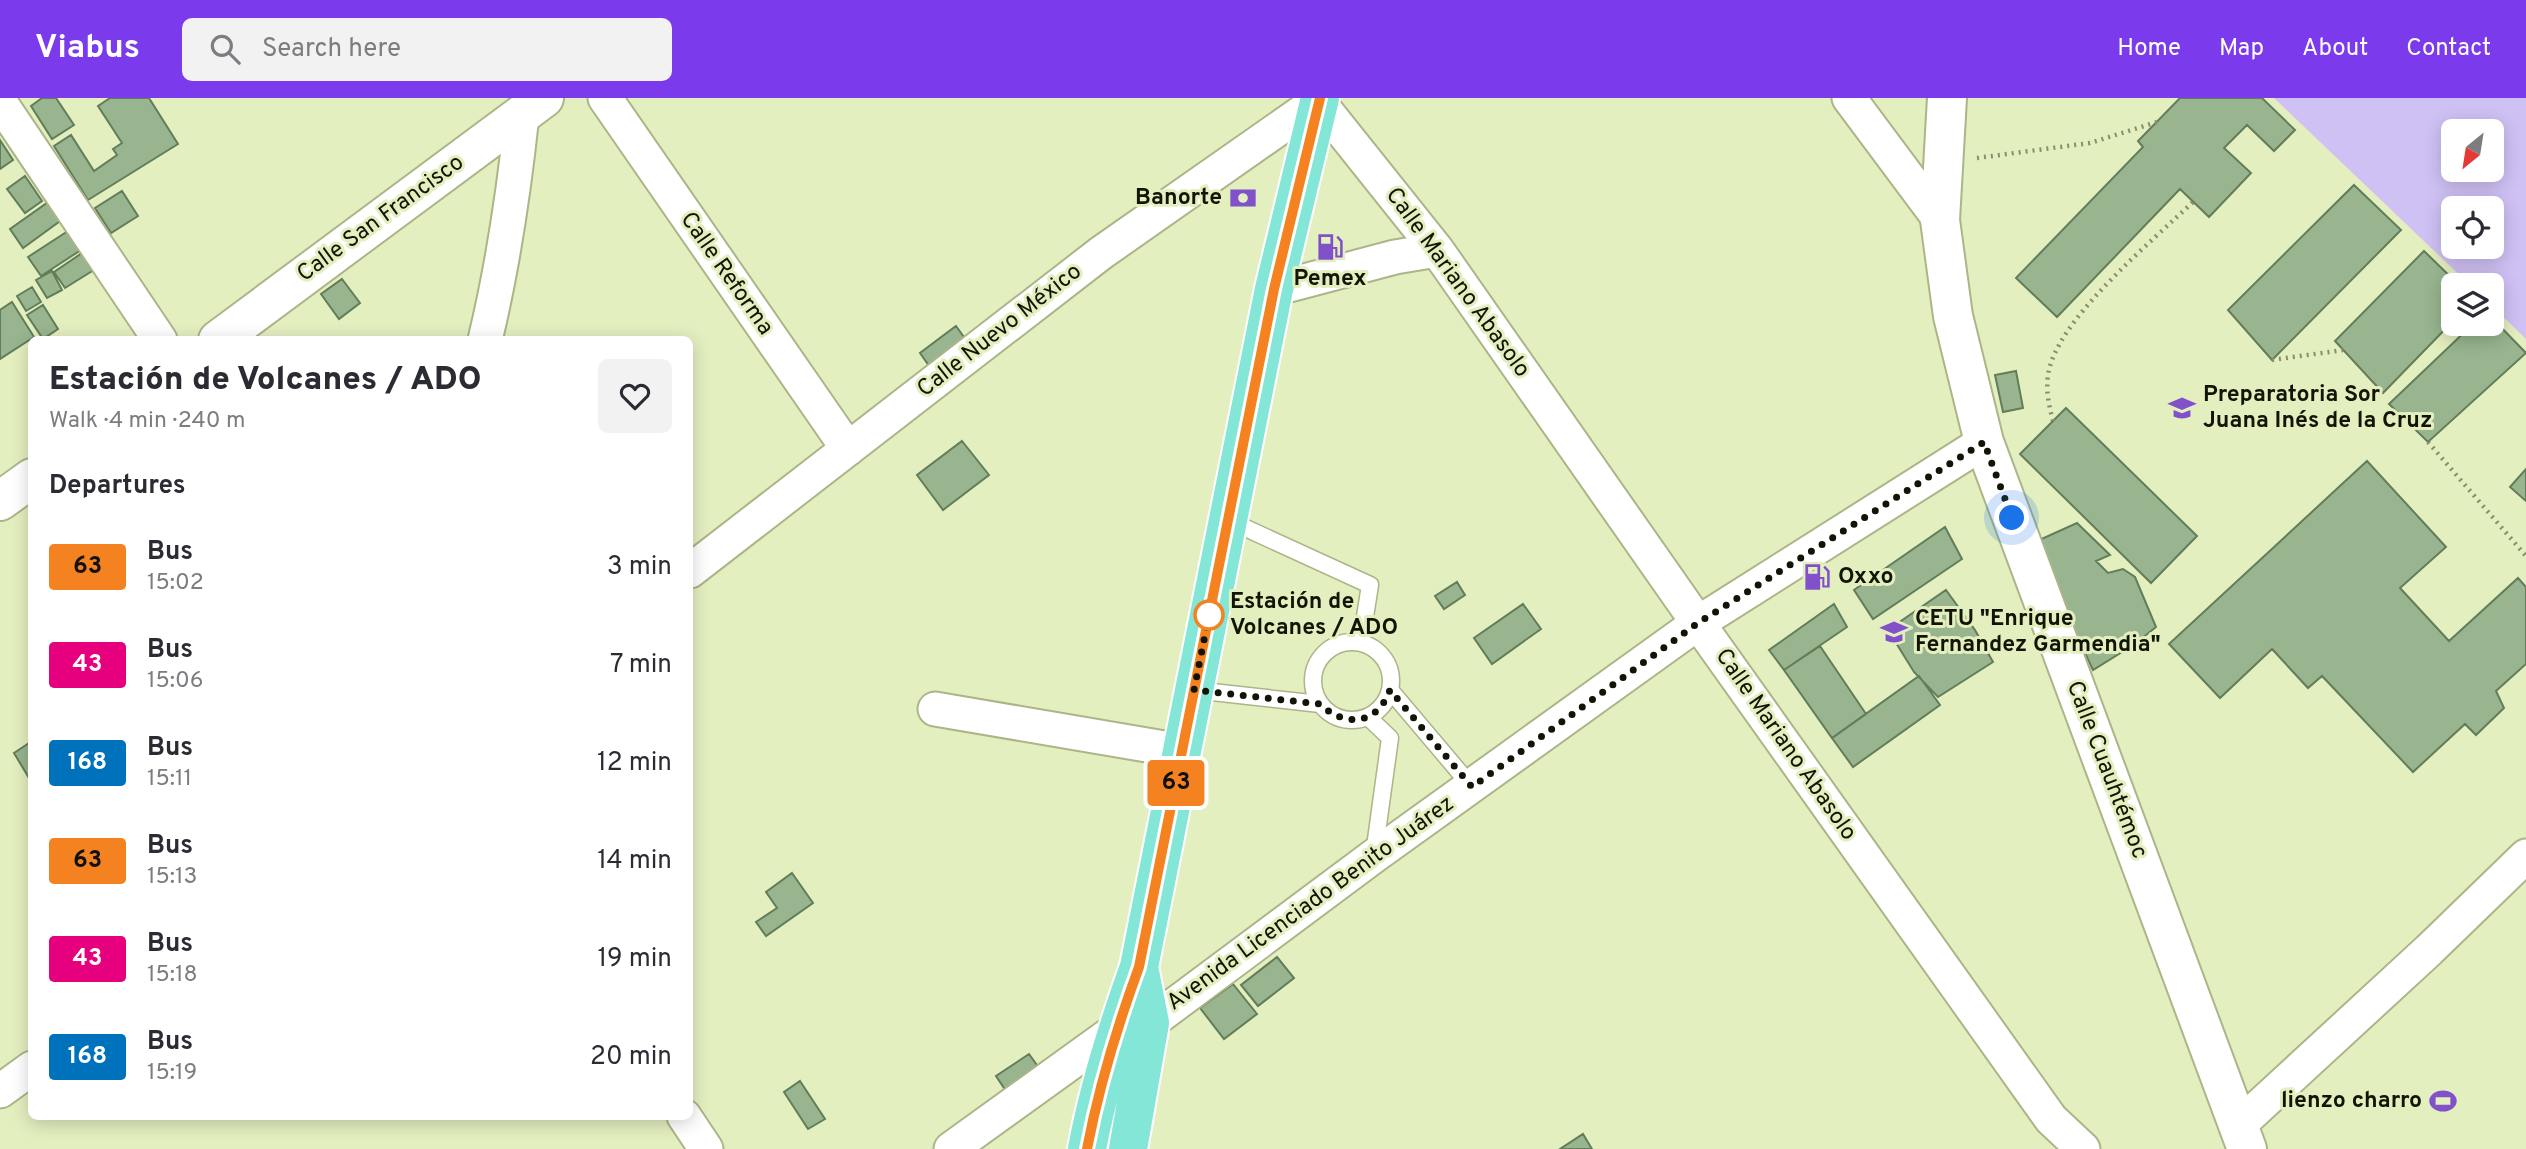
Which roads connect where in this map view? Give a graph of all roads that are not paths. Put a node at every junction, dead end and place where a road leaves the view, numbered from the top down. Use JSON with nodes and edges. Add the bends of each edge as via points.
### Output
{"nodes":[{"id":1,"x":605,"y":98,"type":"edge"},
{"id":2,"x":1849,"y":98,"type":"edge"},
{"id":3,"x":1947,"y":98,"type":"edge"},
{"id":4,"x":1319,"y":99,"type":"edge"},
{"id":5,"x":0,"y":102,"type":"edge"},
{"id":6,"x":533,"y":106,"type":"edge"},
{"id":7,"x":1940,"y":220,"type":"junction"},
{"id":8,"x":1437,"y":250,"type":"junction"},
{"id":9,"x":1274,"y":289,"type":"junction"},
{"id":10,"x":157,"y":336,"type":"edge"},
{"id":11,"x":223,"y":336,"type":"edge"},
{"id":12,"x":486,"y":336,"type":"edge"},
{"id":13,"x":1984,"y":442,"type":"junction"},
{"id":14,"x":848,"y":450,"type":"junction"},
{"id":15,"x":28,"y":481,"type":"edge"},
{"id":16,"x":0,"y":501,"type":"edge"},
{"id":17,"x":1228,"y":520,"type":"junction"},
{"id":18,"x":693,"y":569,"type":"edge"},
{"id":19,"x":1698,"y":623,"type":"junction"},
{"id":20,"x":1361,"y":642,"type":"junction"},
{"id":21,"x":1194,"y":690,"type":"junction"},
{"id":22,"x":1390,"y":690,"type":"junction"},
{"id":23,"x":1320,"y":704,"type":"junction"},
{"id":24,"x":934,"y":709,"type":"dead end"},
{"id":25,"x":1367,"y":717,"type":"junction"},
{"id":26,"x":1182,"y":751,"type":"junction"},
{"id":27,"x":1472,"y":787,"type":"junction"},
{"id":28,"x":1374,"y":856,"type":"junction"},
{"id":29,"x":2526,"y":856,"type":"edge"},
{"id":30,"x":1133,"y":1027,"type":"junction"},
{"id":31,"x":28,"y":1071,"type":"edge"},
{"id":32,"x":0,"y":1091,"type":"edge"},
{"id":33,"x":687,"y":1120,"type":"edge"},
{"id":34,"x":2048,"y":1134,"type":"edge"},
{"id":35,"x":2243,"y":1137,"type":"edge"},
{"id":36,"x":706,"y":1149,"type":"edge"},
{"id":37,"x":951,"y":1149,"type":"edge"},
{"id":38,"x":1087,"y":1149,"type":"edge"},
{"id":39,"x":1128,"y":1149,"type":"edge"},
{"id":40,"x":2083,"y":1149,"type":"edge"}],
"edges":[{"from":1,"to":14,"type":"street","name":"Calle Reforma"},
{"from":2,"to":7,"type":"street"},
{"from":3,"to":7,"type":"main road","name":"Calle Cuauhtémoc"},
{"from":4,"to":8,"type":"street","name":"Calle Mariano Abasolo"},
{"from":4,"to":9,"type":"main road"},
{"from":4,"to":14,"type":"street","name":"Calle Nuevo México","via":[[1101,253]]},
{"from":5,"to":10,"type":"street"},
{"from":6,"to":11,"type":"main road","name":"Calle San Francisco"},
{"from":6,"to":12,"type":"street"},
{"from":7,"to":13,"type":"main road","name":"Calle Cuauhtémoc","via":[[1952,316]]},
{"from":8,"to":9,"type":"street"},
{"from":8,"to":19,"type":"street","name":"Calle Mariano Abasolo"},
{"from":9,"to":17,"type":"main road"},
{"from":13,"to":19,"type":"street","name":"Avenida Licenciado Benito Juárez"},
{"from":13,"to":35,"type":"main road","name":"Calle Cuauhtémoc"},
{"from":14,"to":18,"type":"street","name":"Calle Nuevo México"},
{"from":15,"to":16,"type":"main road"},
{"from":17,"to":20,"type":"lane","via":[[1370,585]]},
{"from":17,"to":21,"type":"main road"},
{"from":19,"to":27,"type":"street","name":"Avenida Licenciado Benito Juárez"},
{"from":19,"to":34,"type":"street","name":"Calle Mariano Abasolo"},
{"from":20,"to":22,"type":"lane","via":[[1388,666]]},
{"from":20,"to":23,"type":"lane","via":[[1334,645],[1315,664],[1312,678]]},
{"from":21,"to":23,"type":"lane"},
{"from":21,"to":26,"type":"main road"},
{"from":22,"to":25,"type":"lane"},
{"from":22,"to":27,"type":"lane"},
{"from":23,"to":25,"type":"lane","via":[[1342,719]]},
{"from":24,"to":26,"type":"street"},
{"from":25,"to":28,"type":"lane","via":[[1390,738]]},
{"from":26,"to":30,"type":"main road","via":[[1139,967]]},
{"from":27,"to":28,"type":"street","name":"Avenida Licenciado Benito Juárez"},
{"from":28,"to":30,"type":"street","name":"Avenida Licenciado Benito Juárez"},
{"from":29,"to":35,"type":"street"},
{"from":30,"to":37,"type":"street","name":"Avenida Licenciado Benito Juárez"},
{"from":30,"to":38,"type":"main road","via":[[1098,1090]]},
{"from":30,"to":39,"type":"main road"},
{"from":31,"to":32,"type":"street"},
{"from":33,"to":36,"type":"street"},
{"from":34,"to":40,"type":"street","name":"Calle Mariano Abasolo"}]}
